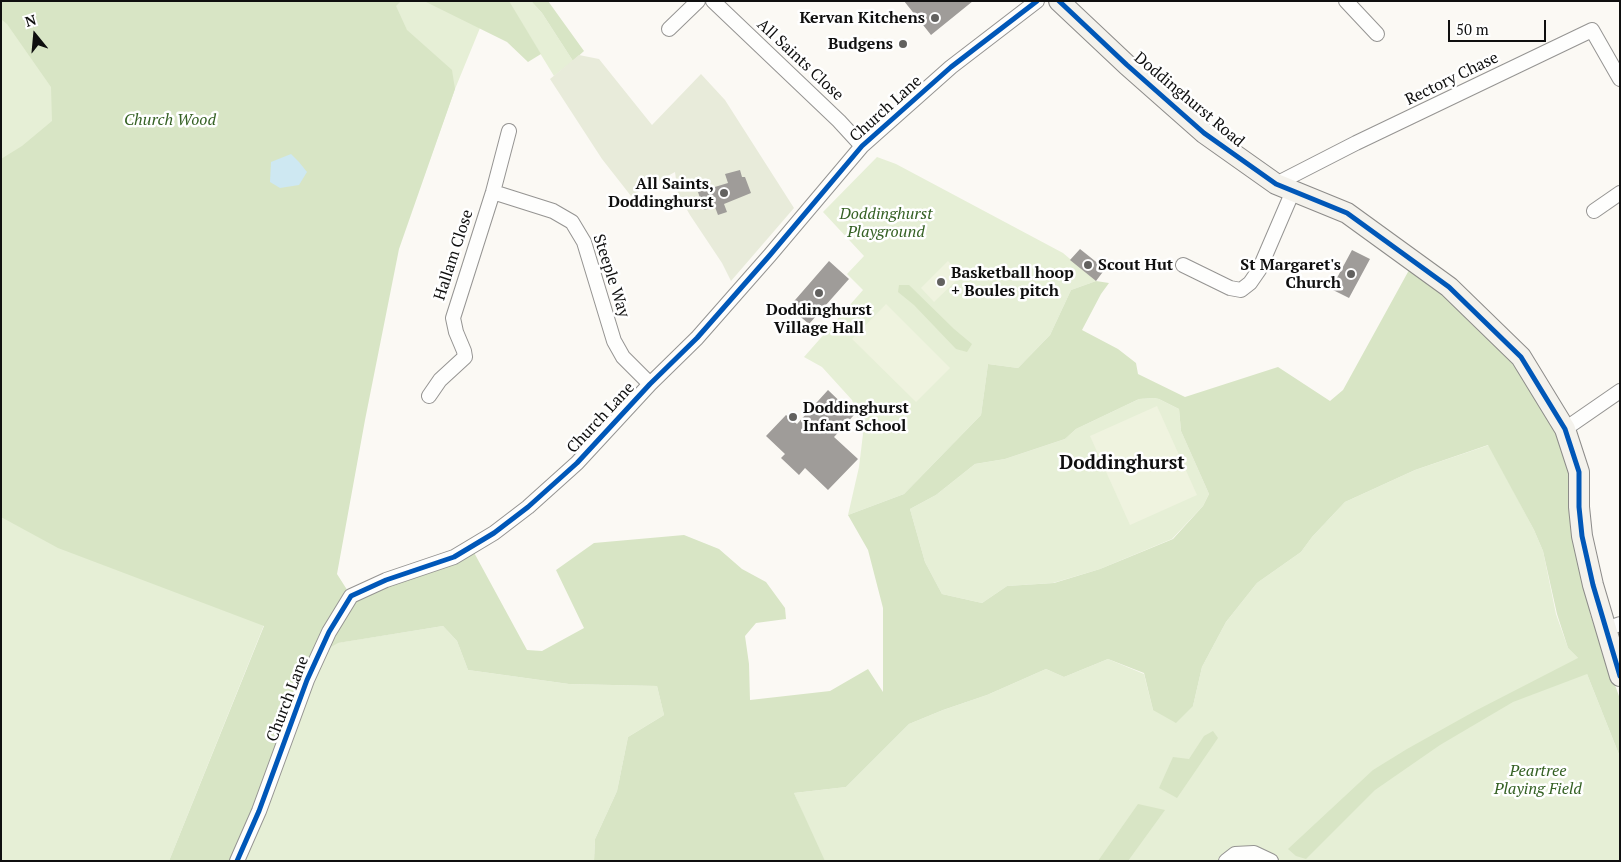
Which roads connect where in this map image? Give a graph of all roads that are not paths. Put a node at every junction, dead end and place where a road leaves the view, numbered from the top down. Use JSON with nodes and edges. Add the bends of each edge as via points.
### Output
{"nodes":[{"id":1,"x":698,"y":1,"type":"edge"},
{"id":2,"x":713,"y":1,"type":"edge"},
{"id":3,"x":1059,"y":1,"type":"edge"},
{"id":4,"x":1346,"y":1,"type":"edge"},
{"id":5,"x":1027,"y":4,"type":"edge"},
{"id":6,"x":669,"y":29,"type":"dead end"},
{"id":7,"x":1377,"y":34,"type":"dead end"},
{"id":8,"x":1620,"y":79,"type":"edge"},
{"id":9,"x":509,"y":131,"type":"dead end"},
{"id":10,"x":862,"y":146,"type":"junction"},
{"id":11,"x":1285,"y":188,"type":"junction"},
{"id":12,"x":493,"y":192,"type":"junction"},
{"id":13,"x":1620,"y":193,"type":"edge"},
{"id":14,"x":1594,"y":211,"type":"dead end"},
{"id":15,"x":1183,"y":265,"type":"dead end"},
{"id":16,"x":650,"y":384,"type":"junction"},
{"id":17,"x":1620,"y":391,"type":"edge"},
{"id":18,"x":429,"y":396,"type":"dead end"},
{"id":19,"x":1565,"y":429,"type":"junction"},
{"id":20,"x":1613,"y":627,"type":"edge"},
{"id":21,"x":1620,"y":676,"type":"edge"},
{"id":22,"x":237,"y":861,"type":"edge"},
{"id":23,"x":1226,"y":861,"type":"edge"},
{"id":24,"x":1271,"y":861,"type":"edge"}],
"edges":[{"from":1,"to":6,"type":"street"},
{"from":2,"to":10,"type":"street","name":"All Saints Close","via":[[840,121]]},
{"from":3,"to":11,"type":"street","name":"Doddinghurst Road","via":[[1204,133]]},
{"from":4,"to":7,"type":"street"},
{"from":5,"to":10,"type":"street","name":"Church Lane"},
{"from":8,"to":11,"type":"street","name":"Rectory Chase","via":[[1592,30],[1356,143]]},
{"from":9,"to":12,"type":"street","name":"Hallam Close"},
{"from":10,"to":16,"type":"street","name":"Church Lane","via":[[697,338]]},
{"from":11,"to":15,"type":"street","via":[[1259,270],[1250,284],[1241,290],[1230,288]]},
{"from":11,"to":19,"type":"street","name":"Doddinghurst Road","via":[[1347,213],[1449,286],[1520,357]]},
{"from":12,"to":16,"type":"street","name":"Steeple Way","via":[[554,211],[572,222],[584,242],[614,342],[623,357]]},
{"from":12,"to":18,"type":"street","name":"Hallam Close","via":[[453,318],[464,357]]},
{"from":13,"to":14,"type":"street"},
{"from":16,"to":22,"type":"street","name":"Church Lane","via":[[577,463],[494,533],[454,557],[386,580],[351,596],[329,632],[307,680]]},
{"from":17,"to":19,"type":"street"},
{"from":19,"to":20,"type":"street","name":"Doddinghurst Road","via":[[1579,472],[1582,536],[1593,585]]},
{"from":20,"to":21,"type":"street","name":"Doddinghurst Road"},
{"from":23,"to":24,"type":"street","via":[[1235,854],[1254,853]]}]}
